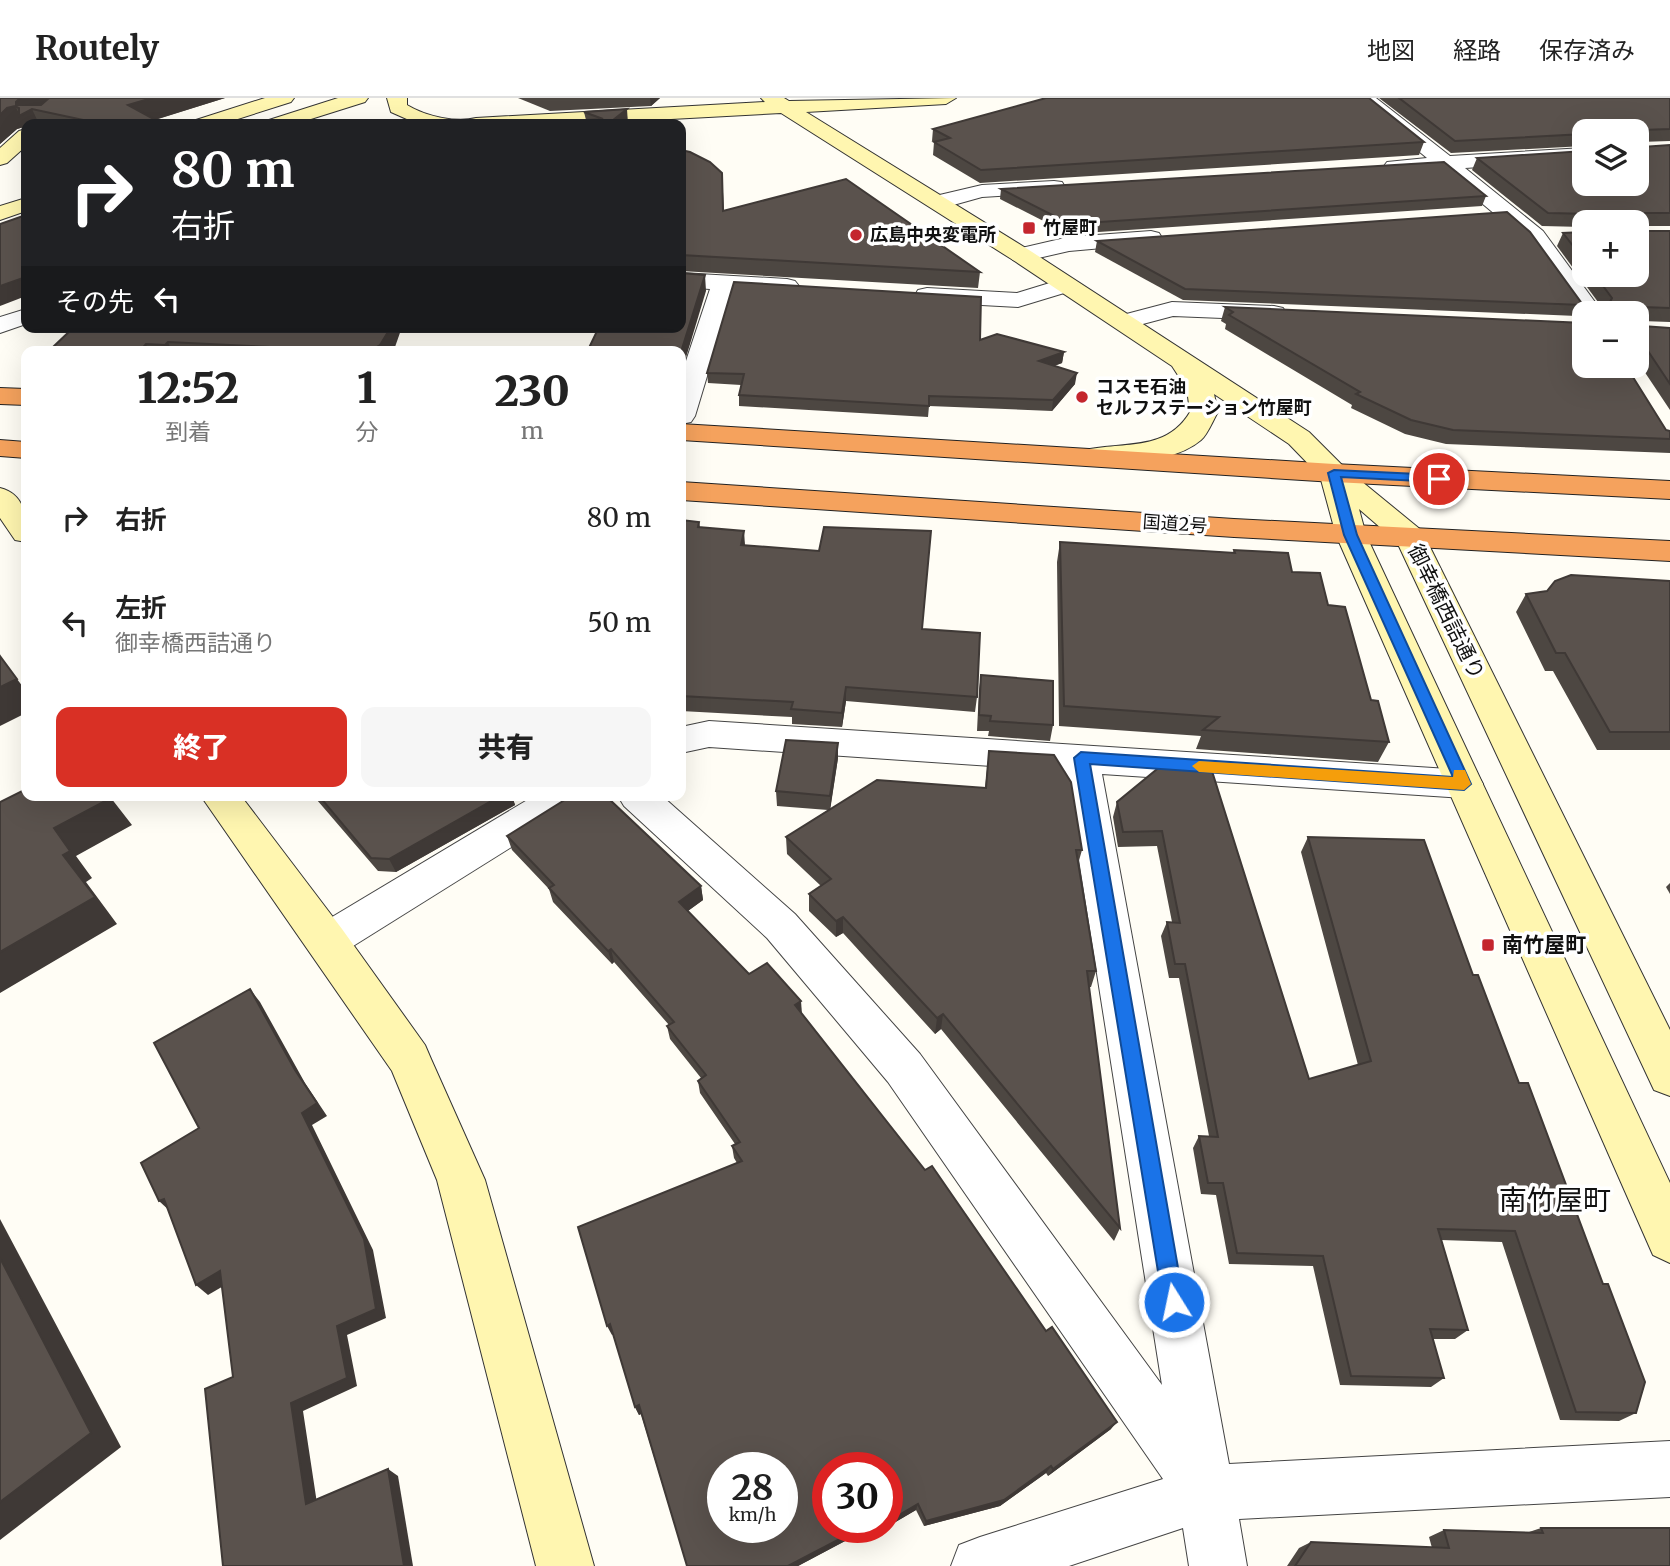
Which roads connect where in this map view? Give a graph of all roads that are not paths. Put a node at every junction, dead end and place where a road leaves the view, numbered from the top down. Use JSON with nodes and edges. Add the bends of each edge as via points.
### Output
{"nodes":[{"id":1,"x":284,"y":98,"type":"edge"},
{"id":2,"x":358,"y":98,"type":"edge"},
{"id":3,"x":397,"y":98,"type":"edge"},
{"id":4,"x":946,"y":98,"type":"edge"},
{"id":5,"x":1364,"y":98,"type":"edge"},
{"id":6,"x":777,"y":102,"type":"edge"},
{"id":7,"x":219,"y":119,"type":"edge"},
{"id":8,"x":292,"y":119,"type":"edge"},
{"id":9,"x":416,"y":119,"type":"edge"},
{"id":10,"x":564,"y":119,"type":"edge"},
{"id":11,"x":21,"y":140,"type":"edge"},
{"id":12,"x":1572,"y":155,"type":"edge"},
{"id":13,"x":0,"y":159,"type":"edge"},
{"id":14,"x":1445,"y":163,"type":"junction"},
{"id":15,"x":1377,"y":167,"type":"edge"},
{"id":16,"x":1077,"y":186,"type":"edge"},
{"id":17,"x":939,"y":202,"type":"junction"},
{"id":18,"x":21,"y":206,"type":"edge"},
{"id":19,"x":0,"y":213,"type":"edge"},
{"id":20,"x":1509,"y":213,"type":"junction"},
{"id":21,"x":1482,"y":215,"type":"edge"},
{"id":22,"x":1179,"y":236,"type":"edge"},
{"id":23,"x":1535,"y":236,"type":"junction"},
{"id":24,"x":1559,"y":236,"type":"edge"},
{"id":25,"x":1021,"y":255,"type":"junction"},
{"id":26,"x":686,"y":280,"type":"edge"},
{"id":27,"x":724,"y":282,"type":"junction"},
{"id":28,"x":1066,"y":285,"type":"junction"},
{"id":29,"x":805,"y":287,"type":"edge"},
{"id":30,"x":898,"y":293,"type":"edge"},
{"id":31,"x":1572,"y":305,"type":"edge"},
{"id":32,"x":1295,"y":314,"type":"edge"},
{"id":33,"x":21,"y":318,"type":"edge"},
{"id":34,"x":1124,"y":322,"type":"junction"},
{"id":35,"x":0,"y":326,"type":"edge"},
{"id":36,"x":1183,"y":363,"type":"junction"},
{"id":37,"x":0,"y":396,"type":"edge"},
{"id":38,"x":21,"y":397,"type":"edge"},
{"id":39,"x":686,"y":400,"type":"edge"},
{"id":40,"x":686,"y":432,"type":"edge"},
{"id":41,"x":0,"y":448,"type":"edge"},
{"id":42,"x":21,"y":450,"type":"edge"},
{"id":43,"x":1088,"y":457,"type":"junction"},
{"id":44,"x":1334,"y":473,"type":"junction"},
{"id":45,"x":1670,"y":490,"type":"edge"},
{"id":46,"x":686,"y":491,"type":"edge"},
{"id":47,"x":0,"y":497,"type":"edge"},
{"id":48,"x":21,"y":526,"type":"edge"},
{"id":49,"x":1351,"y":535,"type":"junction"},
{"id":50,"x":1410,"y":537,"type":"junction"},
{"id":51,"x":1670,"y":551,"type":"edge"},
{"id":52,"x":686,"y":739,"type":"edge"},
{"id":53,"x":1081,"y":758,"type":"junction"},
{"id":54,"x":1464,"y":784,"type":"junction"},
{"id":55,"x":224,"y":801,"type":"edge"},
{"id":56,"x":556,"y":801,"type":"edge"},
{"id":57,"x":643,"y":801,"type":"edge"},
{"id":58,"x":327,"y":941,"type":"junction"},
{"id":59,"x":1670,"y":1076,"type":"edge"},
{"id":60,"x":1670,"y":1238,"type":"edge"},
{"id":61,"x":1670,"y":1469,"type":"edge"},
{"id":62,"x":1206,"y":1493,"type":"junction"},
{"id":63,"x":565,"y":1566,"type":"edge"},
{"id":64,"x":980,"y":1566,"type":"edge"},
{"id":65,"x":1218,"y":1566,"type":"edge"}],
"edges":[{"from":1,"to":7,"type":"street"},
{"from":2,"to":8,"type":"street"},
{"from":3,"to":9,"type":"street","via":[[398,108]]},
{"from":4,"to":6,"type":"street"},
{"from":5,"to":14,"type":"street"},
{"from":6,"to":10,"type":"street"},
{"from":6,"to":17,"type":"street","name":"御幸橋西詰通り"},
{"from":11,"to":13,"type":"street"},
{"from":12,"to":14,"type":"street"},
{"from":14,"to":15,"type":"street"},
{"from":14,"to":20,"type":"street"},
{"from":16,"to":17,"type":"street","via":[[982,191]]},
{"from":17,"to":25,"type":"street","name":"御幸橋西詰通り"},
{"from":18,"to":19,"type":"street"},
{"from":20,"to":21,"type":"street"},
{"from":20,"to":23,"type":"street"},
{"from":22,"to":25,"type":"street","via":[[1069,244]]},
{"from":23,"to":24,"type":"street"},
{"from":23,"to":31,"type":"street"},
{"from":25,"to":28,"type":"street","name":"御幸橋西詰通り"},
{"from":26,"to":27,"type":"street"},
{"from":27,"to":29,"type":"street"},
{"from":27,"to":39,"type":"street"},
{"from":28,"to":30,"type":"street","via":[[1018,300]]},
{"from":28,"to":34,"type":"street","name":"御幸橋西詰通り"},
{"from":32,"to":34,"type":"street","via":[[1172,309]]},
{"from":33,"to":35,"type":"street"},
{"from":34,"to":36,"type":"street","name":"御幸橋西詰通り"},
{"from":36,"to":43,"type":"street","via":[[1200,389],[1204,412],[1191,434],[1165,448]]},
{"from":36,"to":44,"type":"street","name":"御幸橋西詰通り","via":[[1299,438]]},
{"from":37,"to":38,"type":"highway"},
{"from":40,"to":43,"type":"highway"},
{"from":41,"to":42,"type":"highway"},
{"from":43,"to":44,"type":"highway"},
{"from":44,"to":45,"type":"highway"},
{"from":44,"to":49,"type":"street"},
{"from":44,"to":50,"type":"street","name":"御幸橋西詰通り"},
{"from":46,"to":49,"type":"highway","name":"国道2号"},
{"from":47,"to":48,"type":"street"},
{"from":49,"to":50,"type":"highway","name":"国道2号"},
{"from":49,"to":54,"type":"street"},
{"from":50,"to":51,"type":"highway","name":"国道2号"},
{"from":50,"to":59,"type":"street","name":"御幸橋西詰通り"},
{"from":52,"to":53,"type":"street","via":[[709,734]]},
{"from":53,"to":54,"type":"street"},
{"from":53,"to":62,"type":"street"},
{"from":54,"to":60,"type":"street"},
{"from":55,"to":58,"type":"street"},
{"from":56,"to":58,"type":"street"},
{"from":57,"to":62,"type":"street","via":[[781,926],[904,1068]]},
{"from":58,"to":63,"type":"street","via":[[409,1059],[461,1180]]},
{"from":61,"to":62,"type":"street"},
{"from":62,"to":64,"type":"street"},
{"from":62,"to":65,"type":"street"}]}
